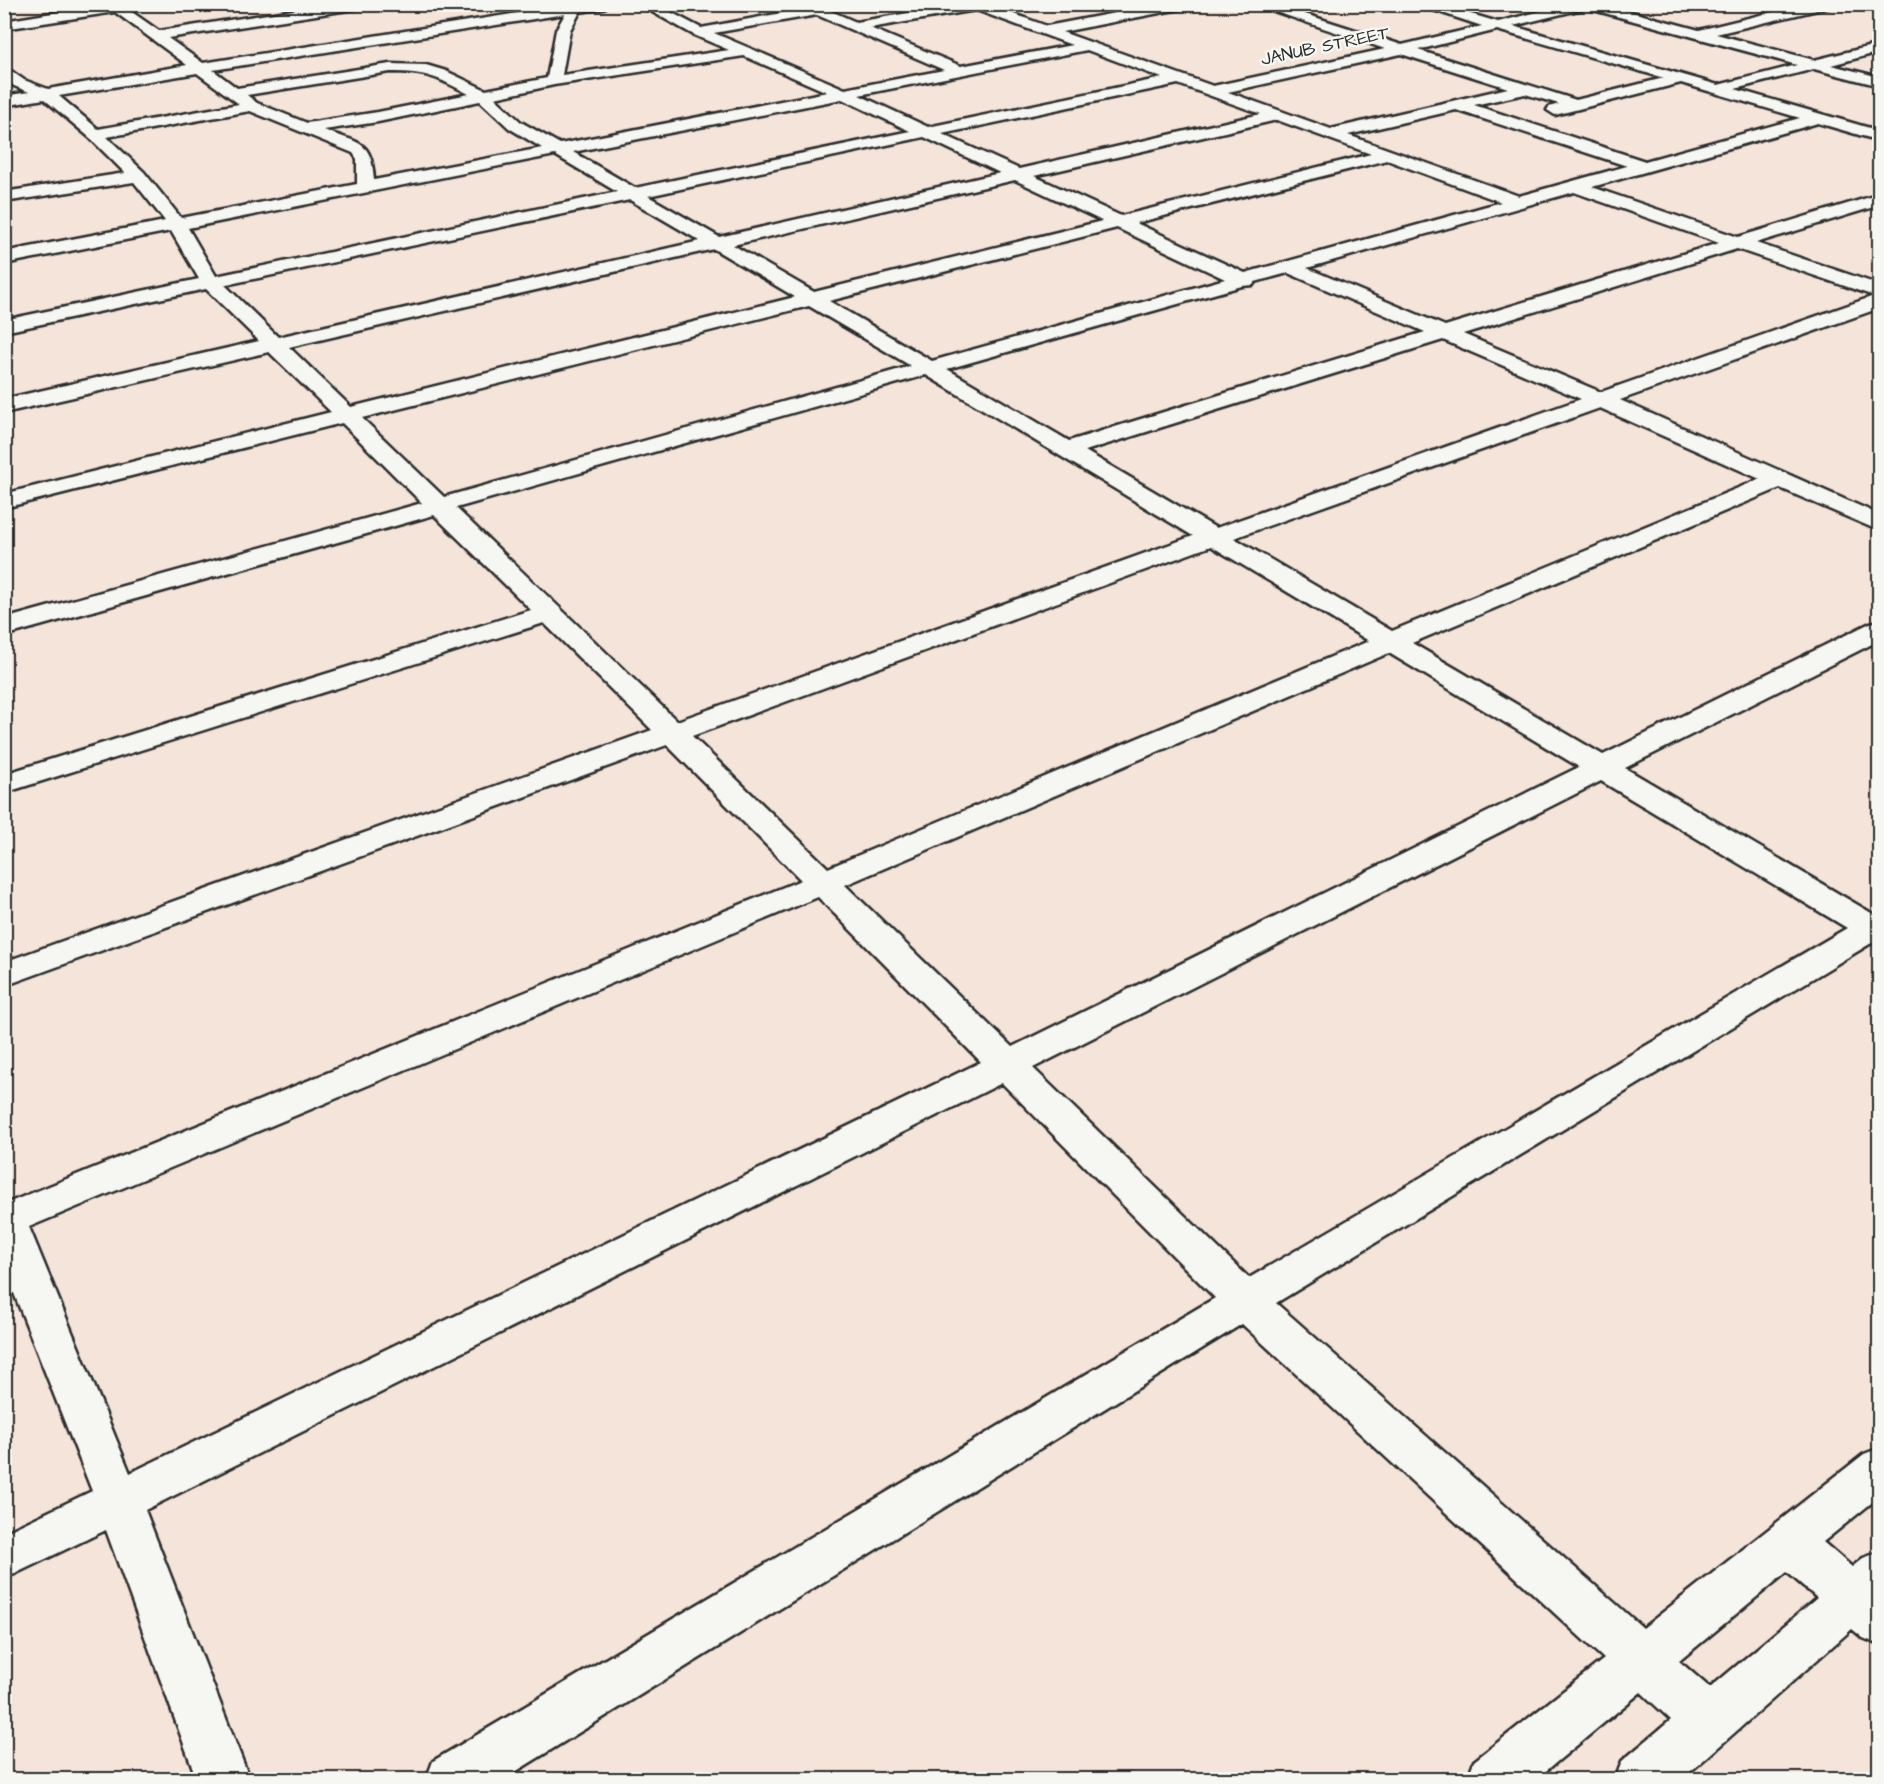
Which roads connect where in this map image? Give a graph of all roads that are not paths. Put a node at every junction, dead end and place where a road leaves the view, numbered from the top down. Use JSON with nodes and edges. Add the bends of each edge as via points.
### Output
{"nodes":[{"id":1,"x":136,"y":4,"type":"edge"},
{"id":2,"x":361,"y":4,"type":"edge"},
{"id":3,"x":604,"y":4,"type":"edge"},
{"id":4,"x":644,"y":4,"type":"edge"},
{"id":5,"x":801,"y":4,"type":"edge"},
{"id":6,"x":1185,"y":4,"type":"edge"},
{"id":7,"x":1259,"y":4,"type":"edge"},
{"id":8,"x":1421,"y":4,"type":"edge"},
{"id":9,"x":1825,"y":4,"type":"edge"},
{"id":10,"x":974,"y":5,"type":"edge"},
{"id":11,"x":1586,"y":5,"type":"edge"},
{"id":12,"x":115,"y":6,"type":"edge"},
{"id":13,"x":575,"y":9,"type":"junction"},
{"id":14,"x":468,"y":10,"type":"dead end"},
{"id":15,"x":817,"y":10,"type":"junction"},
{"id":16,"x":492,"y":22,"type":"junction"},
{"id":17,"x":4,"y":25,"type":"edge"},
{"id":18,"x":855,"y":26,"type":"junction"},
{"id":19,"x":1498,"y":26,"type":"junction"},
{"id":20,"x":1045,"y":31,"type":"junction"},
{"id":21,"x":699,"y":32,"type":"junction"},
{"id":22,"x":1699,"y":34,"type":"junction"},
{"id":23,"x":154,"y":36,"type":"junction"},
{"id":24,"x":1088,"y":46,"type":"junction"},
{"id":25,"x":1880,"y":48,"type":"edge"},
{"id":26,"x":1404,"y":49,"type":"junction"},
{"id":27,"x":745,"y":52,"type":"junction"},
{"id":28,"x":1815,"y":65,"type":"junction"},
{"id":29,"x":198,"y":68,"type":"junction"},
{"id":30,"x":4,"y":70,"type":"edge"},
{"id":31,"x":962,"y":72,"type":"junction"},
{"id":32,"x":1179,"y":79,"type":"junction"},
{"id":33,"x":1680,"y":79,"type":"junction"},
{"id":34,"x":554,"y":81,"type":"junction"},
{"id":35,"x":1880,"y":82,"type":"edge"},
{"id":36,"x":1525,"y":88,"type":"junction"},
{"id":37,"x":1718,"y":90,"type":"junction"},
{"id":38,"x":1211,"y":91,"type":"junction"},
{"id":39,"x":233,"y":93,"type":"junction"},
{"id":40,"x":47,"y":94,"type":"junction"},
{"id":41,"x":844,"y":94,"type":"junction"},
{"id":42,"x":483,"y":95,"type":"junction"},
{"id":43,"x":4,"y":101,"type":"edge"},
{"id":44,"x":1458,"y":105,"type":"junction"},
{"id":45,"x":1576,"y":105,"type":"junction"},
{"id":46,"x":252,"y":106,"type":"junction"},
{"id":47,"x":1277,"y":115,"type":"junction"},
{"id":48,"x":1818,"y":118,"type":"junction"},
{"id":49,"x":1510,"y":123,"type":"junction"},
{"id":50,"x":304,"y":128,"type":"junction"},
{"id":51,"x":926,"y":133,"type":"junction"},
{"id":52,"x":95,"y":134,"type":"junction"},
{"id":53,"x":1330,"y":134,"type":"junction"},
{"id":54,"x":1880,"y":136,"type":"edge"},
{"id":55,"x":557,"y":149,"type":"junction"},
{"id":56,"x":1387,"y":155,"type":"junction"},
{"id":57,"x":1645,"y":167,"type":"junction"},
{"id":58,"x":1015,"y":175,"type":"junction"},
{"id":59,"x":138,"y":176,"type":"junction"},
{"id":60,"x":366,"y":186,"type":"junction"},
{"id":61,"x":1576,"y":188,"type":"junction"},
{"id":62,"x":633,"y":195,"type":"junction"},
{"id":63,"x":4,"y":197,"type":"edge"},
{"id":64,"x":1880,"y":199,"type":"edge"},
{"id":65,"x":1521,"y":203,"type":"junction"},
{"id":66,"x":1120,"y":222,"type":"junction"},
{"id":67,"x":177,"y":225,"type":"junction"},
{"id":68,"x":1737,"y":243,"type":"junction"},
{"id":69,"x":717,"y":244,"type":"junction"},
{"id":70,"x":4,"y":258,"type":"edge"},
{"id":71,"x":1292,"y":268,"type":"junction"},
{"id":72,"x":1246,"y":280,"type":"junction"},
{"id":73,"x":210,"y":282,"type":"junction"},
{"id":74,"x":1880,"y":292,"type":"edge"},
{"id":75,"x":813,"y":300,"type":"junction"},
{"id":76,"x":1880,"y":301,"type":"edge"},
{"id":77,"x":4,"y":326,"type":"edge"},
{"id":78,"x":1444,"y":333,"type":"junction"},
{"id":79,"x":272,"y":344,"type":"junction"},
{"id":80,"x":932,"y":369,"type":"junction"},
{"id":81,"x":1601,"y":400,"type":"junction"},
{"id":82,"x":4,"y":406,"type":"edge"},
{"id":83,"x":348,"y":416,"type":"junction"},
{"id":84,"x":1067,"y":449,"type":"junction"},
{"id":85,"x":1779,"y":480,"type":"junction"},
{"id":86,"x":4,"y":501,"type":"edge"},
{"id":87,"x":441,"y":506,"type":"junction"},
{"id":88,"x":1880,"y":524,"type":"edge"},
{"id":89,"x":1213,"y":537,"type":"junction"},
{"id":90,"x":548,"y":613,"type":"junction"},
{"id":91,"x":4,"y":628,"type":"edge"},
{"id":92,"x":1880,"y":629,"type":"edge"},
{"id":93,"x":1390,"y":642,"type":"junction"},
{"id":94,"x":671,"y":732,"type":"junction"},
{"id":95,"x":1603,"y":767,"type":"junction"},
{"id":96,"x":6,"y":780,"type":"edge"},
{"id":97,"x":822,"y":883,"type":"junction"},
{"id":98,"x":1877,"y":928,"type":"edge"},
{"id":99,"x":4,"y":975,"type":"edge"},
{"id":100,"x":1007,"y":1065,"type":"junction"},
{"id":101,"x":5,"y":1219,"type":"edge"},
{"id":102,"x":1245,"y":1301,"type":"junction"},
{"id":103,"x":1880,"y":1468,"type":"edge"},
{"id":104,"x":120,"y":1502,"type":"junction"},
{"id":105,"x":1789,"y":1543,"type":"junction"},
{"id":106,"x":4,"y":1557,"type":"edge"},
{"id":107,"x":1870,"y":1598,"type":"edge"},
{"id":108,"x":1640,"y":1660,"type":"junction"},
{"id":109,"x":1709,"y":1721,"type":"junction"},
{"id":110,"x":224,"y":1779,"type":"edge"},
{"id":111,"x":452,"y":1779,"type":"edge"},
{"id":112,"x":1493,"y":1779,"type":"edge"},
{"id":113,"x":1641,"y":1779,"type":"edge"}],
"edges":[{"from":1,"to":12,"type":"street"},
{"from":2,"to":23,"type":"street"},
{"from":3,"to":13,"type":"street"},
{"from":4,"to":21,"type":"street"},
{"from":5,"to":15,"type":"street"},
{"from":6,"to":20,"type":"street"},
{"from":7,"to":26,"type":"street"},
{"from":8,"to":19,"type":"street"},
{"from":9,"to":22,"type":"street"},
{"from":10,"to":18,"type":"street"},
{"from":10,"to":20,"type":"street"},
{"from":11,"to":19,"type":"street","name":"JANUB STREET"},
{"from":11,"to":22,"type":"street"},
{"from":12,"to":17,"type":"street"},
{"from":12,"to":23,"type":"street"},
{"from":13,"to":16,"type":"street"},
{"from":13,"to":34,"type":"street","via":[[563,30]]},
{"from":14,"to":16,"type":"street"},
{"from":15,"to":18,"type":"street"},
{"from":15,"to":21,"type":"street"},
{"from":16,"to":29,"type":"street"},
{"from":18,"to":31,"type":"street"},
{"from":19,"to":26,"type":"street","name":"JANUB STREET"},
{"from":19,"to":33,"type":"street"},
{"from":20,"to":24,"type":"street"},
{"from":21,"to":27,"type":"street"},
{"from":22,"to":28,"type":"street"},
{"from":23,"to":29,"type":"street"},
{"from":24,"to":31,"type":"street"},
{"from":24,"to":32,"type":"street"},
{"from":25,"to":28,"type":"street"},
{"from":26,"to":36,"type":"street"},
{"from":26,"to":38,"type":"street","name":"JANUB STREET"},
{"from":27,"to":34,"type":"street"},
{"from":27,"to":41,"type":"street"},
{"from":28,"to":35,"type":"street"},
{"from":28,"to":37,"type":"street"},
{"from":29,"to":39,"type":"street"},
{"from":29,"to":40,"type":"street"},
{"from":30,"to":40,"type":"street","via":[[19,83]]},
{"from":31,"to":41,"type":"street"},
{"from":32,"to":38,"type":"street"},
{"from":32,"to":51,"type":"street"},
{"from":33,"to":37,"type":"street"},
{"from":33,"to":45,"type":"street"},
{"from":34,"to":42,"type":"street"},
{"from":36,"to":44,"type":"street"},
{"from":36,"to":45,"type":"street"},
{"from":37,"to":48,"type":"street"},
{"from":38,"to":47,"type":"street"},
{"from":39,"to":42,"type":"street","via":[[404,67],[441,74]]},
{"from":39,"to":46,"type":"street"},
{"from":40,"to":43,"type":"street"},
{"from":40,"to":52,"type":"street"},
{"from":41,"to":51,"type":"street"},
{"from":41,"to":55,"type":"street"},
{"from":42,"to":50,"type":"street"},
{"from":42,"to":55,"type":"street","via":[[515,125]]},
{"from":44,"to":49,"type":"street"},
{"from":44,"to":53,"type":"street"},
{"from":45,"to":49,"type":"street"},
{"from":46,"to":50,"type":"street"},
{"from":46,"to":52,"type":"street"},
{"from":47,"to":53,"type":"street"},
{"from":47,"to":58,"type":"street"},
{"from":48,"to":54,"type":"street"},
{"from":48,"to":57,"type":"street"},
{"from":49,"to":57,"type":"street"},
{"from":50,"to":60,"type":"street","via":[[360,150],[365,159]]},
{"from":51,"to":58,"type":"street"},
{"from":51,"to":62,"type":"street"},
{"from":52,"to":59,"type":"street"},
{"from":53,"to":56,"type":"street"},
{"from":55,"to":60,"type":"street"},
{"from":55,"to":62,"type":"street"},
{"from":56,"to":65,"type":"street"},
{"from":56,"to":66,"type":"street"},
{"from":57,"to":61,"type":"street"},
{"from":58,"to":66,"type":"street"},
{"from":58,"to":69,"type":"street"},
{"from":59,"to":63,"type":"street"},
{"from":59,"to":67,"type":"street"},
{"from":60,"to":67,"type":"street"},
{"from":61,"to":65,"type":"street"},
{"from":61,"to":68,"type":"street"},
{"from":62,"to":69,"type":"street"},
{"from":62,"to":73,"type":"street"},
{"from":64,"to":68,"type":"street"},
{"from":65,"to":71,"type":"street"},
{"from":66,"to":72,"type":"street"},
{"from":66,"to":75,"type":"street"},
{"from":67,"to":70,"type":"street"},
{"from":67,"to":73,"type":"street"},
{"from":68,"to":74,"type":"street"},
{"from":68,"to":78,"type":"street"},
{"from":69,"to":75,"type":"street"},
{"from":69,"to":79,"type":"street"},
{"from":71,"to":72,"type":"street"},
{"from":71,"to":78,"type":"street"},
{"from":72,"to":80,"type":"street"},
{"from":73,"to":77,"type":"street"},
{"from":73,"to":79,"type":"street"},
{"from":75,"to":80,"type":"street"},
{"from":75,"to":83,"type":"street"},
{"from":76,"to":81,"type":"street"},
{"from":78,"to":81,"type":"street"},
{"from":78,"to":84,"type":"street"},
{"from":79,"to":82,"type":"street"},
{"from":79,"to":83,"type":"street"},
{"from":80,"to":84,"type":"street"},
{"from":80,"to":87,"type":"street"},
{"from":81,"to":85,"type":"street"},
{"from":81,"to":89,"type":"street"},
{"from":83,"to":86,"type":"street"},
{"from":83,"to":87,"type":"street"},
{"from":84,"to":89,"type":"street"},
{"from":85,"to":88,"type":"street"},
{"from":85,"to":93,"type":"street"},
{"from":87,"to":90,"type":"street"},
{"from":87,"to":91,"type":"street"},
{"from":89,"to":93,"type":"street"},
{"from":89,"to":94,"type":"street"},
{"from":90,"to":94,"type":"street"},
{"from":90,"to":96,"type":"street"},
{"from":92,"to":95,"type":"street"},
{"from":93,"to":95,"type":"street"},
{"from":93,"to":97,"type":"street"},
{"from":94,"to":97,"type":"street"},
{"from":94,"to":99,"type":"street"},
{"from":95,"to":98,"type":"street"},
{"from":95,"to":100,"type":"street"},
{"from":97,"to":100,"type":"street"},
{"from":97,"to":101,"type":"street"},
{"from":98,"to":102,"type":"street"},
{"from":100,"to":102,"type":"street"},
{"from":100,"to":104,"type":"street"},
{"from":101,"to":104,"type":"street"},
{"from":102,"to":108,"type":"street"},
{"from":102,"to":111,"type":"street"},
{"from":103,"to":105,"type":"street"},
{"from":104,"to":106,"type":"street"},
{"from":104,"to":110,"type":"street"},
{"from":105,"to":107,"type":"street"},
{"from":105,"to":108,"type":"street"},
{"from":107,"to":109,"type":"street"},
{"from":108,"to":109,"type":"street"},
{"from":108,"to":112,"type":"street"},
{"from":109,"to":113,"type":"street"}]}
